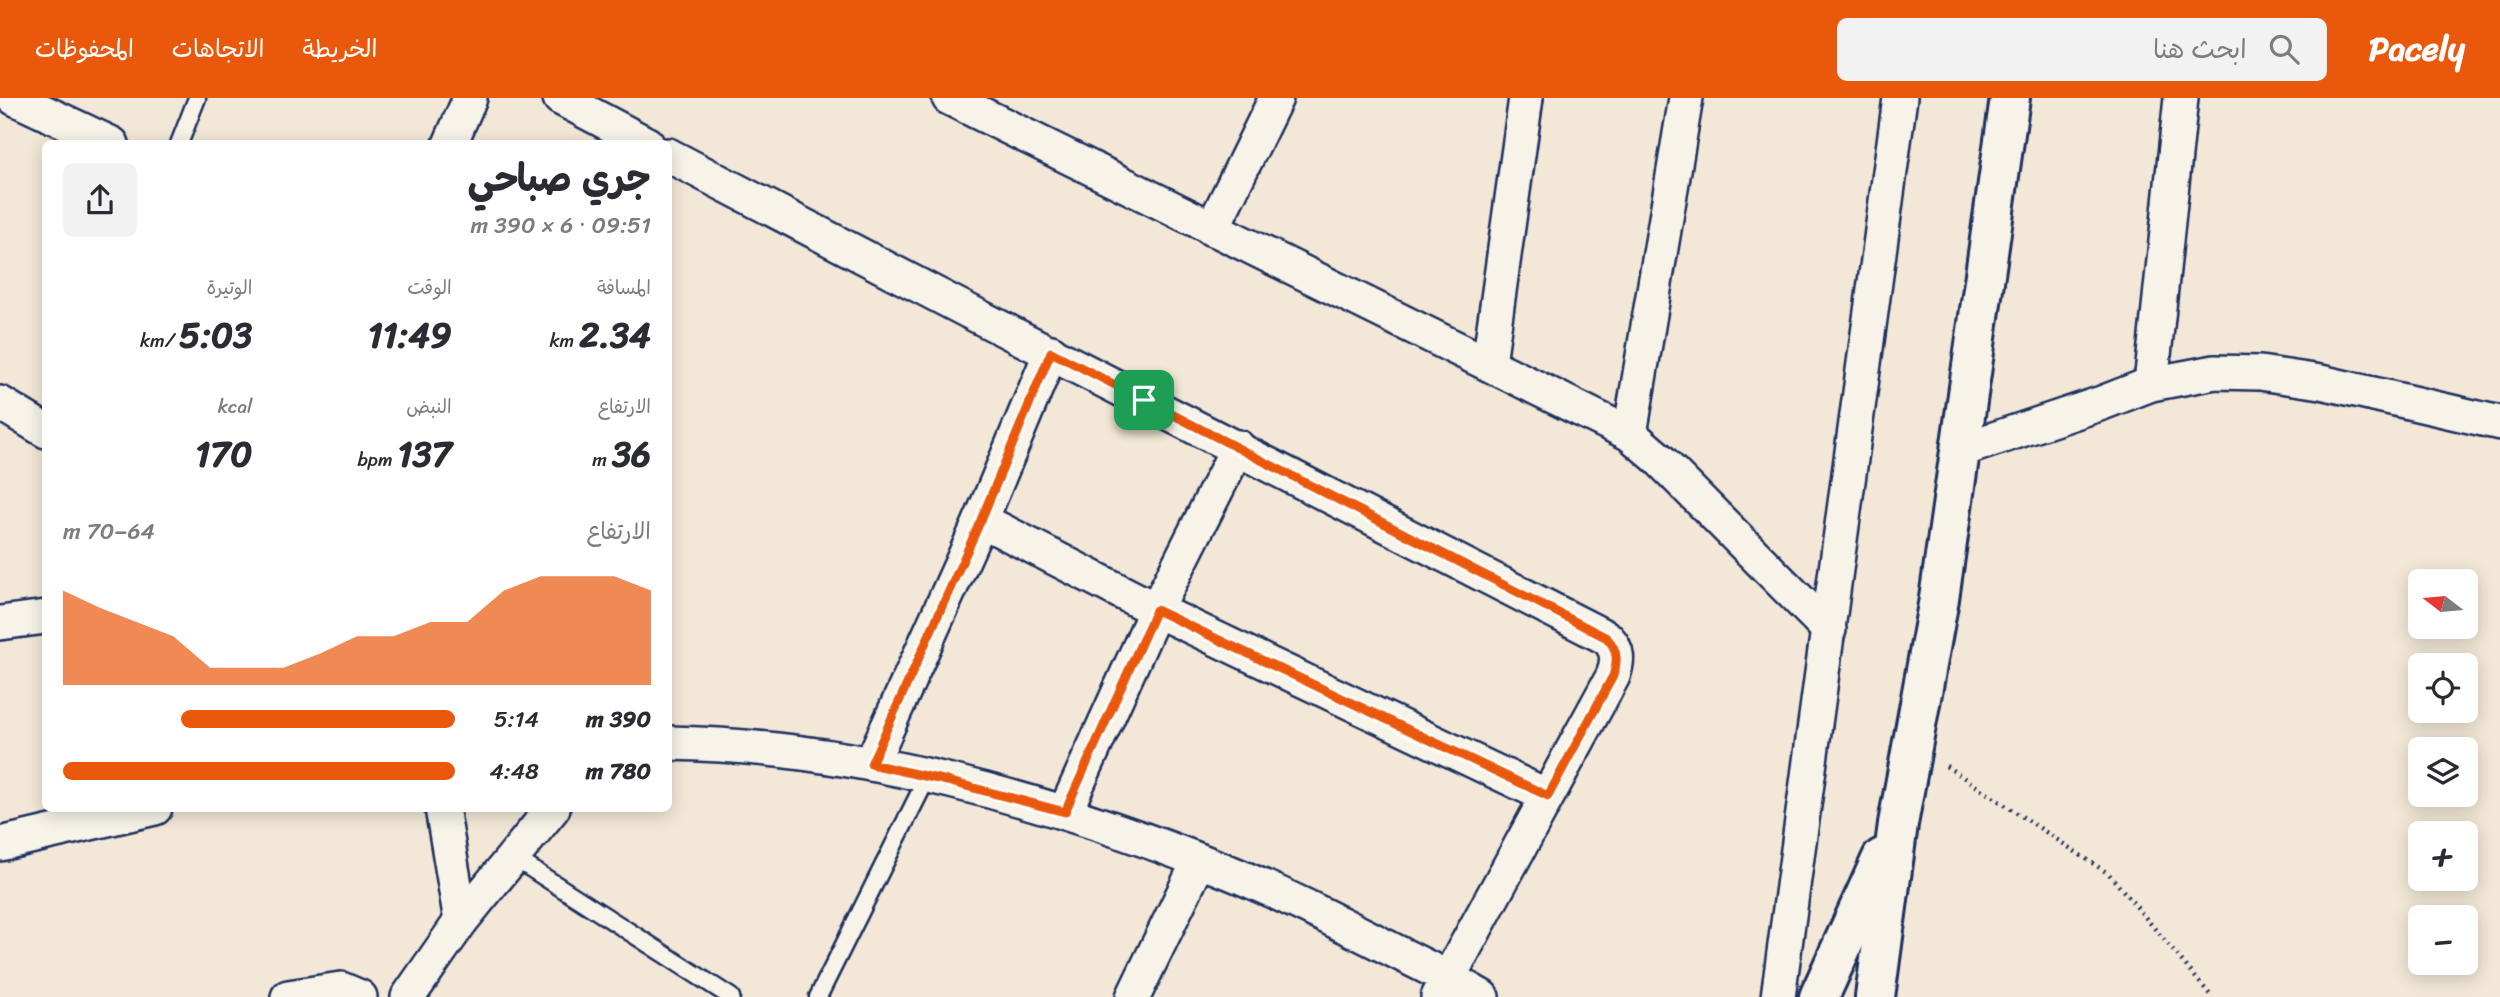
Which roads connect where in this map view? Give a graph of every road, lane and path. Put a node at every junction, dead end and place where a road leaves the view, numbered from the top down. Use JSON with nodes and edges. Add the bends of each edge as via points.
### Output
{"nodes":[{"id":1,"x":14,"y":98,"type":"edge"},
{"id":2,"x":197,"y":98,"type":"edge"},
{"id":3,"x":470,"y":98,"type":"edge"},
{"id":4,"x":560,"y":98,"type":"edge"},
{"id":5,"x":949,"y":98,"type":"edge"},
{"id":6,"x":1276,"y":98,"type":"edge"},
{"id":7,"x":1527,"y":98,"type":"edge"},
{"id":8,"x":1686,"y":98,"type":"edge"},
{"id":9,"x":1900,"y":98,"type":"edge"},
{"id":10,"x":2010,"y":98,"type":"edge"},
{"id":11,"x":2181,"y":98,"type":"edge"},
{"id":12,"x":103,"y":140,"type":"edge"},
{"id":13,"x":181,"y":140,"type":"edge"},
{"id":14,"x":452,"y":140,"type":"edge"},
{"id":15,"x":639,"y":140,"type":"edge"},
{"id":16,"x":672,"y":157,"type":"edge"},
{"id":17,"x":1212,"y":229,"type":"junction"},
{"id":18,"x":1051,"y":352,"type":"junction"},
{"id":19,"x":1489,"y":363,"type":"junction"},
{"id":20,"x":2151,"y":384,"type":"junction"},
{"id":21,"x":0,"y":403,"type":"edge"},
{"id":22,"x":2500,"y":423,"type":"edge"},
{"id":23,"x":42,"y":429,"type":"edge"},
{"id":24,"x":1630,"y":433,"type":"junction"},
{"id":25,"x":1238,"y":447,"type":"junction"},
{"id":26,"x":1961,"y":450,"type":"junction"},
{"id":27,"x":981,"y":520,"type":"junction"},
{"id":28,"x":1156,"y":610,"type":"junction"},
{"id":29,"x":42,"y":618,"type":"edge"},
{"id":30,"x":0,"y":623,"type":"edge"},
{"id":31,"x":1829,"y":630,"type":"junction"},
{"id":32,"x":672,"y":743,"type":"edge"},
{"id":33,"x":1913,"y":745,"type":"junction"},
{"id":34,"x":871,"y":764,"type":"junction"},
{"id":35,"x":928,"y":776,"type":"junction"},
{"id":36,"x":1548,"y":796,"type":"junction"},
{"id":37,"x":138,"y":812,"type":"edge"},
{"id":38,"x":443,"y":812,"type":"edge"},
{"id":39,"x":550,"y":812,"type":"edge"},
{"id":40,"x":1065,"y":812,"type":"junction"},
{"id":41,"x":1898,"y":824,"type":"junction"},
{"id":42,"x":0,"y":844,"type":"edge"},
{"id":43,"x":513,"y":858,"type":"junction"},
{"id":44,"x":1199,"y":861,"type":"junction"},
{"id":45,"x":461,"y":921,"type":"junction"},
{"id":46,"x":1444,"y":988,"type":"edge"},
{"id":47,"x":288,"y":997,"type":"edge"},
{"id":48,"x":360,"y":997,"type":"edge"},
{"id":49,"x":408,"y":997,"type":"edge"},
{"id":50,"x":731,"y":997,"type":"edge"},
{"id":51,"x":817,"y":997,"type":"edge"},
{"id":52,"x":1133,"y":997,"type":"edge"},
{"id":53,"x":1482,"y":997,"type":"edge"},
{"id":54,"x":1778,"y":997,"type":"edge"},
{"id":55,"x":1819,"y":997,"type":"edge"},
{"id":56,"x":1875,"y":997,"type":"edge"},
{"id":57,"x":2212,"y":997,"type":"edge"}],
"edges":[{"from":1,"to":12,"type":"street"},
{"from":2,"to":13,"type":"lane"},
{"from":3,"to":14,"type":"street"},
{"from":4,"to":15,"type":"street"},
{"from":5,"to":17,"type":"street"},
{"from":6,"to":17,"type":"street"},
{"from":7,"to":19,"type":"street"},
{"from":8,"to":24,"type":"street"},
{"from":9,"to":31,"type":"street"},
{"from":10,"to":26,"type":"main road"},
{"from":11,"to":20,"type":"street"},
{"from":16,"to":18,"type":"street"},
{"from":17,"to":19,"type":"street"},
{"from":18,"to":25,"type":"street"},
{"from":18,"to":27,"type":"street"},
{"from":19,"to":24,"type":"street"},
{"from":20,"to":22,"type":"street","via":[[2215,372],[2260,373],[2332,384]]},
{"from":20,"to":26,"type":"street"},
{"from":21,"to":23,"type":"street"},
{"from":24,"to":31,"type":"street"},
{"from":25,"to":28,"type":"street"},
{"from":25,"to":36,"type":"street","via":[[1615,646],[1613,676]]},
{"from":26,"to":33,"type":"main road"},
{"from":27,"to":28,"type":"street"},
{"from":27,"to":34,"type":"street"},
{"from":28,"to":36,"type":"street"},
{"from":28,"to":40,"type":"street"},
{"from":29,"to":30,"type":"street"},
{"from":31,"to":54,"type":"street"},
{"from":32,"to":34,"type":"street","via":[[810,754]]},
{"from":33,"to":41,"type":"main road"},
{"from":33,"to":57,"type":"path","via":[[2109,874]]},
{"from":34,"to":35,"type":"street"},
{"from":35,"to":40,"type":"street"},
{"from":35,"to":51,"type":"lane"},
{"from":36,"to":46,"type":"street"},
{"from":37,"to":42,"type":"street"},
{"from":38,"to":45,"type":"street"},
{"from":39,"to":43,"type":"street"},
{"from":40,"to":44,"type":"street"},
{"from":41,"to":55,"type":"main road"},
{"from":41,"to":56,"type":"main road"},
{"from":43,"to":45,"type":"street"},
{"from":43,"to":50,"type":"lane"},
{"from":44,"to":46,"type":"street","via":[[1310,910]]},
{"from":44,"to":52,"type":"street"},
{"from":45,"to":49,"type":"street"},
{"from":46,"to":53,"type":"street"},
{"from":47,"to":48,"type":"street","via":[[341,989]]}]}
